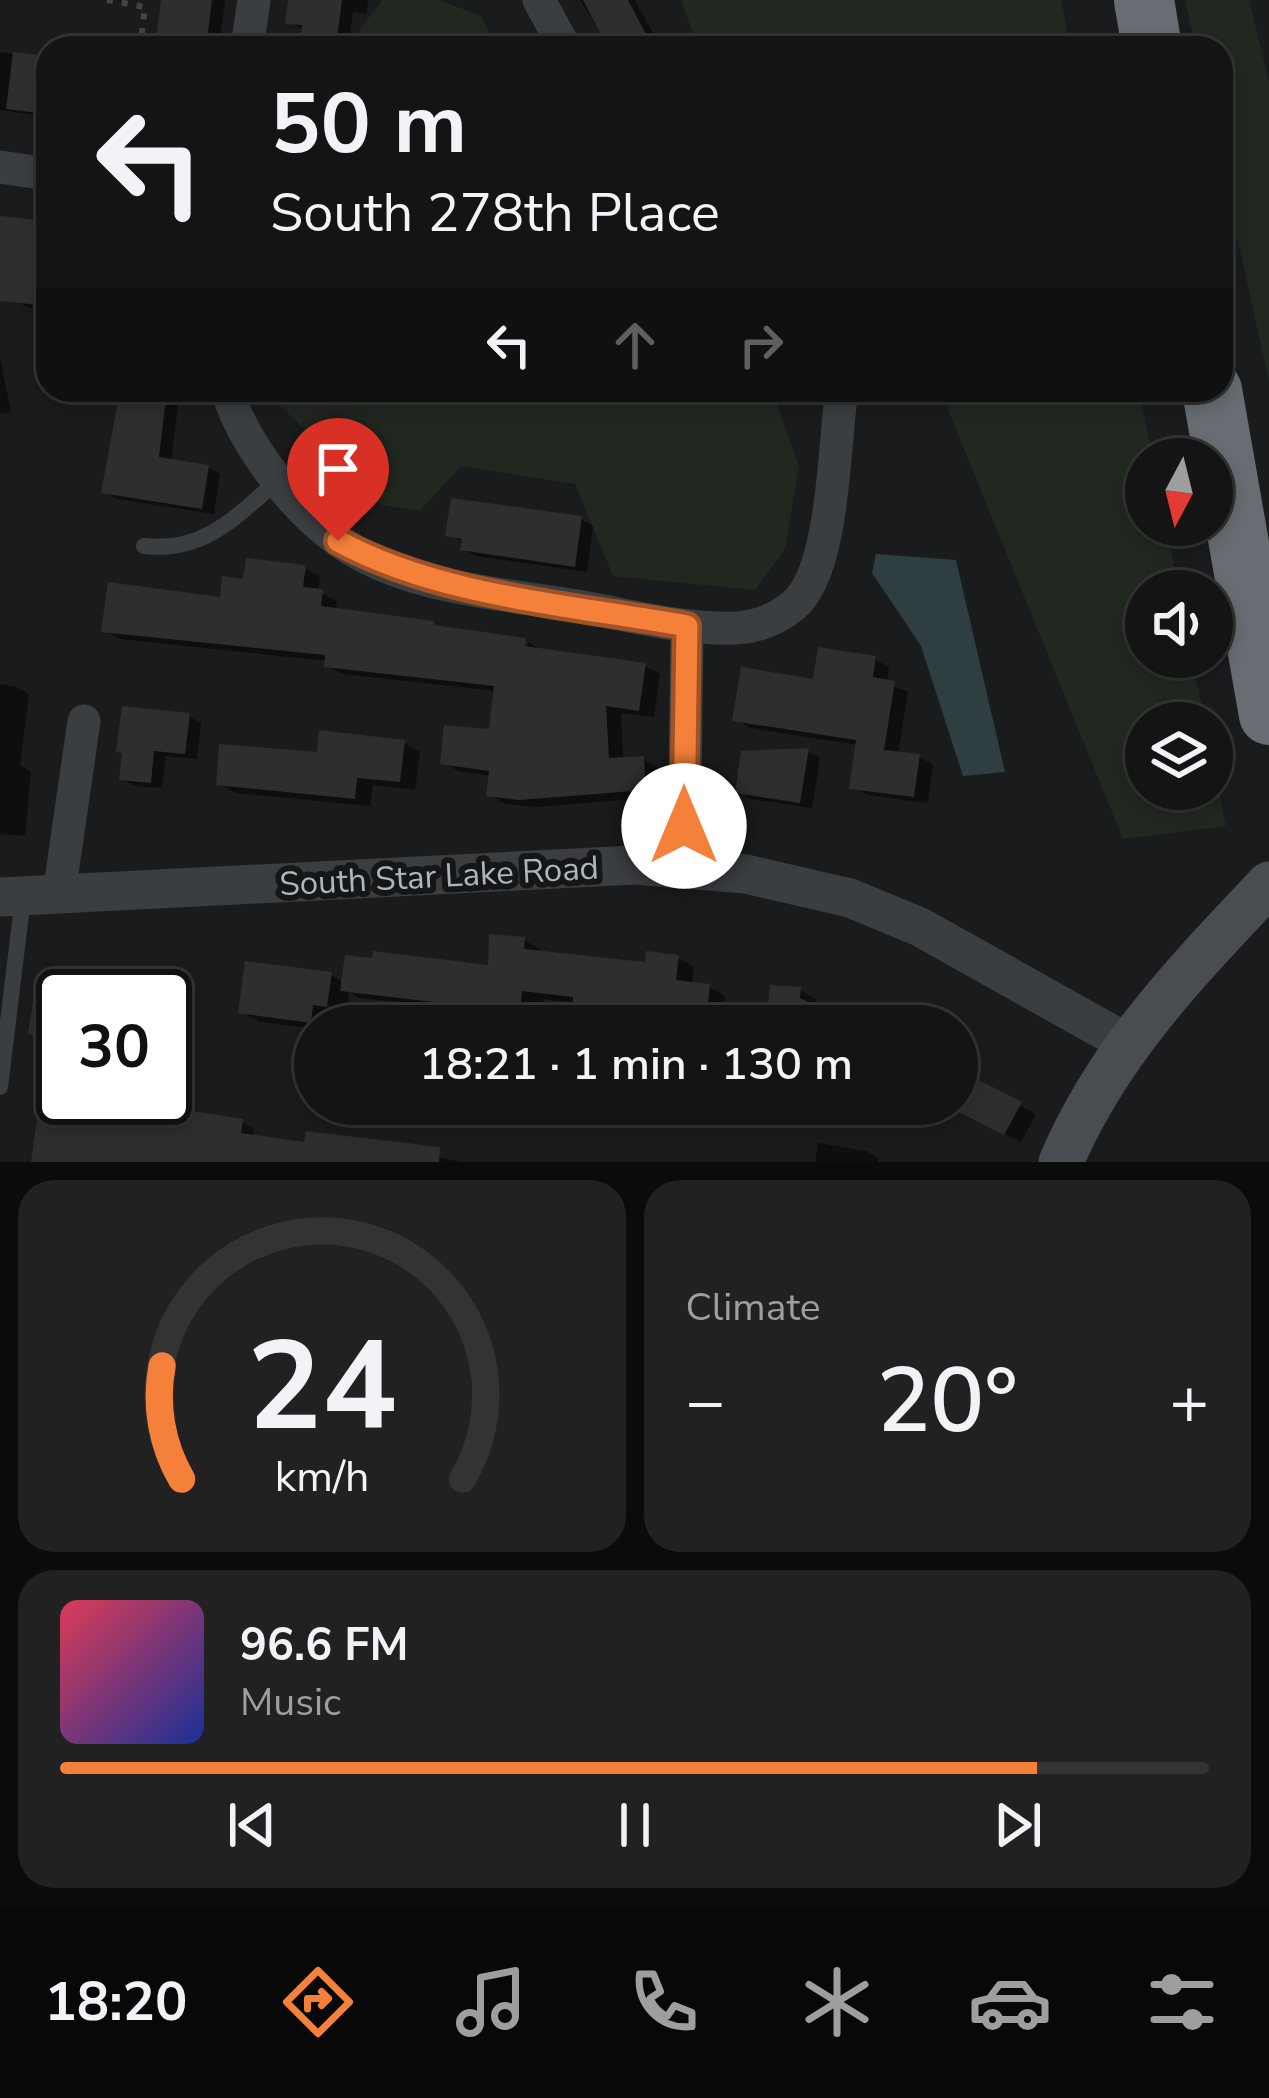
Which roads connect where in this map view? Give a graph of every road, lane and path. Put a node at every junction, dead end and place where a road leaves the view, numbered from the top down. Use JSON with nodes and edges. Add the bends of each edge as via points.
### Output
{"nodes":[{"id":1,"x":107,"y":0,"type":"edge"},
{"id":2,"x":254,"y":0,"type":"edge"},
{"id":3,"x":539,"y":0,"type":"edge"},
{"id":4,"x":1144,"y":0,"type":"edge"},
{"id":5,"x":141,"y":36,"type":"edge"},
{"id":6,"x":249,"y":36,"type":"edge"},
{"id":7,"x":559,"y":36,"type":"edge"},
{"id":8,"x":1150,"y":36,"type":"edge"},
{"id":9,"x":0,"y":167,"type":"edge"},
{"id":10,"x":36,"y":172,"type":"edge"},
{"id":11,"x":234,"y":402,"type":"edge"},
{"id":12,"x":840,"y":402,"type":"edge"},
{"id":13,"x":1214,"y":402,"type":"edge"},
{"id":14,"x":278,"y":482,"type":"junction"},
{"id":15,"x":144,"y":546,"type":"dead end"},
{"id":16,"x":687,"y":626,"type":"junction"},
{"id":17,"x":1268,"y":706,"type":"edge"},
{"id":18,"x":1269,"y":716,"type":"edge"},
{"id":19,"x":84,"y":721,"type":"dead end"},
{"id":20,"x":684,"y":867,"type":"junction"},
{"id":21,"x":1269,"y":884,"type":"edge"},
{"id":22,"x":27,"y":896,"type":"edge"},
{"id":23,"x":1127,"y":1043,"type":"junction"},
{"id":24,"x":0,"y":1088,"type":"edge"},
{"id":25,"x":1061,"y":1162,"type":"edge"}],
"edges":[{"from":1,"to":5,"type":"path","via":[[145,7]]},
{"from":2,"to":6,"type":"street"},
{"from":3,"to":7,"type":"street"},
{"from":4,"to":8,"type":"highway"},
{"from":9,"to":10,"type":"street"},
{"from":11,"to":14,"type":"street"},
{"from":12,"to":16,"type":"street","via":[[821,563],[798,603],[764,624]]},
{"from":13,"to":17,"type":"highway"},
{"from":14,"to":15,"type":"lane","via":[[211,536],[178,547]]},
{"from":14,"to":16,"type":"street","via":[[338,541],[422,578]]},
{"from":16,"to":20,"type":"street"},
{"from":17,"to":18,"type":"highway"},
{"from":19,"to":22,"type":"street"},
{"from":20,"to":22,"type":"street","name":"South Star Lake Road"},
{"from":20,"to":23,"type":"street","name":"South Star Lake Road","via":[[796,883],[867,905],[979,957]]},
{"from":21,"to":23,"type":"main road"},
{"from":22,"to":24,"type":"lane"},
{"from":23,"to":25,"type":"main road"}]}
